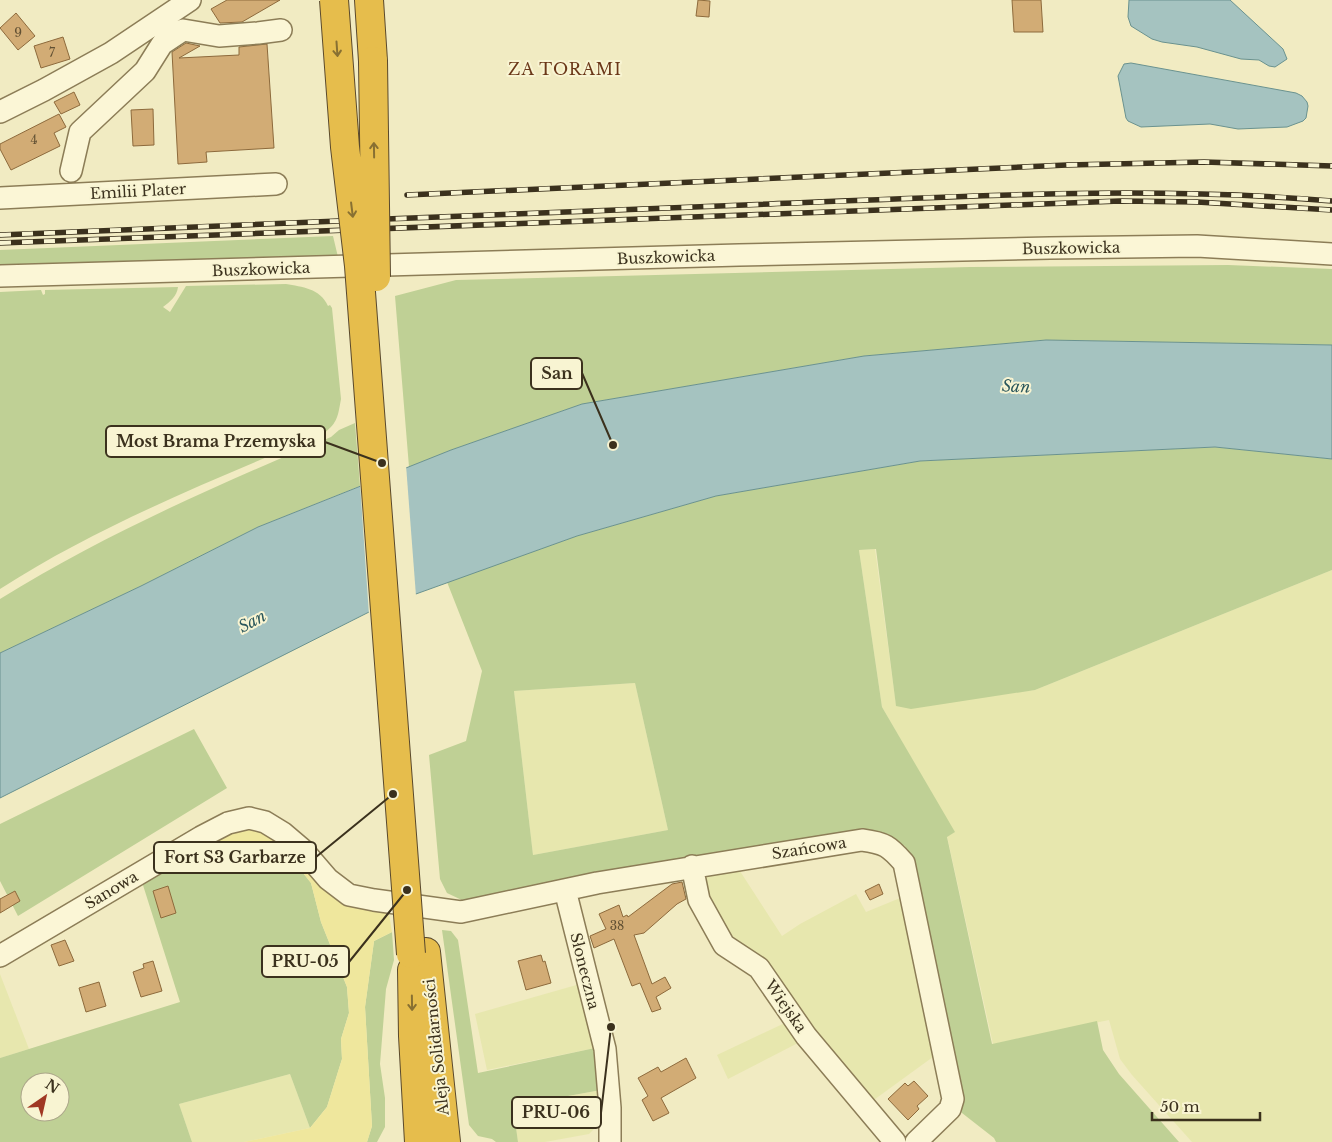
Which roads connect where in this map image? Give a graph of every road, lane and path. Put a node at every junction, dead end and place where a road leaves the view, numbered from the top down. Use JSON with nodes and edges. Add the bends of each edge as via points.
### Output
{"nodes":[{"id":1,"x":190,"y":0,"type":"edge"},
{"id":2,"x":334,"y":0,"type":"edge"},
{"id":3,"x":368,"y":0,"type":"edge"},
{"id":4,"x":281,"y":30,"type":"dead end"},
{"id":5,"x":0,"y":112,"type":"edge"},
{"id":6,"x":71,"y":171,"type":"dead end"},
{"id":7,"x":276,"y":184,"type":"dead end"},
{"id":8,"x":0,"y":198,"type":"edge"},
{"id":9,"x":1332,"y":254,"type":"edge"},
{"id":10,"x":0,"y":276,"type":"edge"},
{"id":11,"x":692,"y":866,"type":"junction"},
{"id":12,"x":564,"y":890,"type":"junction"},
{"id":13,"x":460,"y":912,"type":"joint"},
{"id":14,"x":419,"y":953,"type":"junction"},
{"id":15,"x":0,"y":956,"type":"edge"},
{"id":16,"x":418,"y":1129,"type":"edge"},
{"id":17,"x":404,"y":1142,"type":"edge"},
{"id":18,"x":446,"y":1142,"type":"edge"},
{"id":19,"x":610,"y":1142,"type":"edge"},
{"id":20,"x":895,"y":1142,"type":"edge"},
{"id":21,"x":916,"y":1142,"type":"edge"}],
"edges":[{"from":1,"to":5,"type":"street","via":[[112,53]]},
{"from":2,"to":14,"type":"highway","one_way":true,"bridge":true},
{"from":14,"to":3,"type":"highway","one_way":true,"bridge":true,"via":[[376,268],[373,61]]},
{"from":4,"to":6,"type":"street","via":[[219,36],[183,30],[162,44],[145,71],[80,132]]},
{"from":7,"to":8,"type":"street","name":"Emilii Plater"},
{"from":9,"to":10,"type":"street","name":"Buszkowicka","via":[[1197,246],[1070,248]]},
{"from":11,"to":12,"type":"street","name":"Szańcowa"},
{"from":11,"to":20,"type":"street","name":"Wiejska","via":[[699,900],[724,945],[759,968],[806,1036]]},
{"from":11,"to":21,"type":"street","name":"Szańcowa","via":[[862,840],[881,842],[904,863],[952,1099],[950,1109]]},
{"from":12,"to":13,"type":"street","name":"Szańcowa"},
{"from":12,"to":19,"type":"street","name":"Słoneczna","via":[[605,1049]]},
{"from":13,"to":15,"type":"street","name":"Sanowa","via":[[349,895],[328,879],[283,833],[265,822],[249,818],[228,823],[201,837]]},
{"from":14,"to":16,"type":"highway","name":"Aleja Solidarności","one_way":true},
{"from":14,"to":18,"type":"highway","name":"Aleja Solidarności"},
{"from":16,"to":17,"type":"highway"}]}
